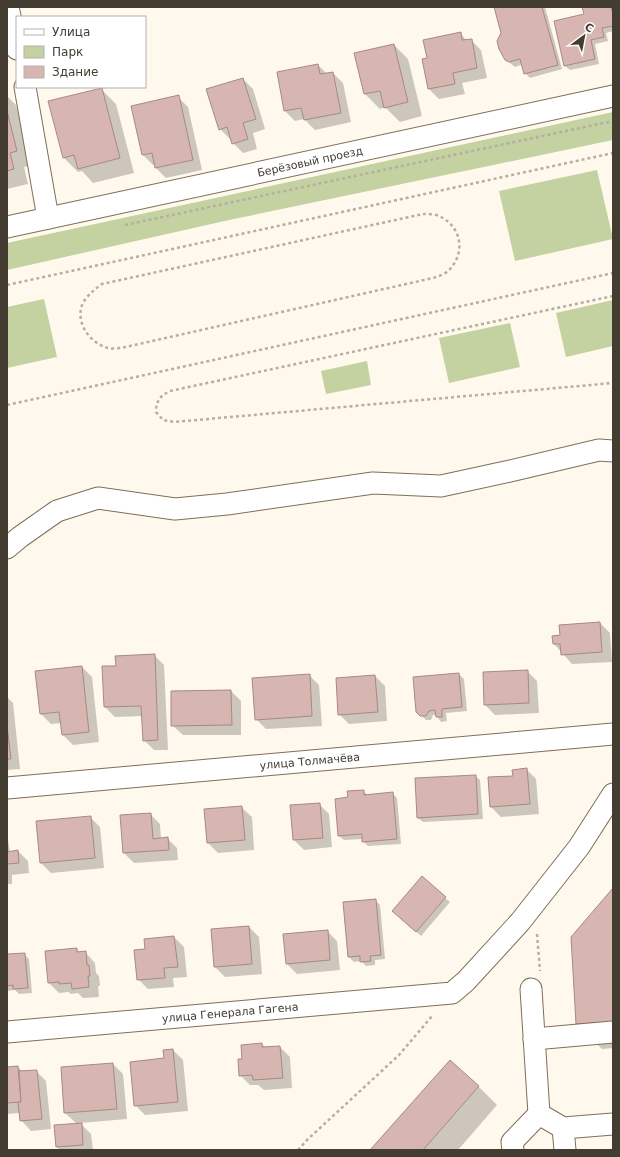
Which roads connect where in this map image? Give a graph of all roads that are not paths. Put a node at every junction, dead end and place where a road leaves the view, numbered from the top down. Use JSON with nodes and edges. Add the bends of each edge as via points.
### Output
{"nodes":[{"id":1,"x":8,"y":7,"type":"edge"},
{"id":2,"x":16,"y":44,"type":"edge"},
{"id":3,"x":24,"y":88,"type":"edge"},
{"id":4,"x":613,"y":96,"type":"edge"},
{"id":5,"x":48,"y":218,"type":"junction"},
{"id":6,"x":7,"y":227,"type":"edge"},
{"id":7,"x":613,"y":451,"type":"edge"},
{"id":8,"x":7,"y":548,"type":"edge"},
{"id":9,"x":613,"y":734,"type":"edge"},
{"id":10,"x":7,"y":788,"type":"edge"},
{"id":11,"x":613,"y":794,"type":"edge"},
{"id":12,"x":536,"y":982,"type":"road end"},
{"id":13,"x":7,"y":1032,"type":"edge"},
{"id":14,"x":613,"y":1032,"type":"edge"},
{"id":15,"x":534,"y":1039,"type":"junction"},
{"id":16,"x":539,"y":1114,"type":"junction"},
{"id":17,"x":613,"y":1124,"type":"edge"},
{"id":18,"x":563,"y":1128,"type":"junction"},
{"id":19,"x":513,"y":1150,"type":"edge"},
{"id":20,"x":565,"y":1150,"type":"edge"}],
"edges":[{"from":1,"to":2,"type":"street"},
{"from":3,"to":5,"type":"street"},
{"from":4,"to":5,"type":"street","name":"Берёзовый проезд"},
{"from":5,"to":6,"type":"street","name":"Берёзовый проезд"},
{"from":7,"to":8,"type":"street","via":[[599,450],[441,486],[372,483],[175,509],[98,498],[57,511]]},
{"from":9,"to":10,"type":"street","name":"улица Толмачёва"},
{"from":11,"to":13,"type":"street","name":"улица Генерала Гагена","via":[[579,847],[520,922],[452,993]]},
{"from":12,"to":15,"type":"street"},
{"from":14,"to":15,"type":"street"},
{"from":15,"to":16,"type":"street"},
{"from":16,"to":18,"type":"street"},
{"from":16,"to":19,"type":"street","via":[[512,1142]]},
{"from":17,"to":18,"type":"street"},
{"from":18,"to":20,"type":"street"}]}
